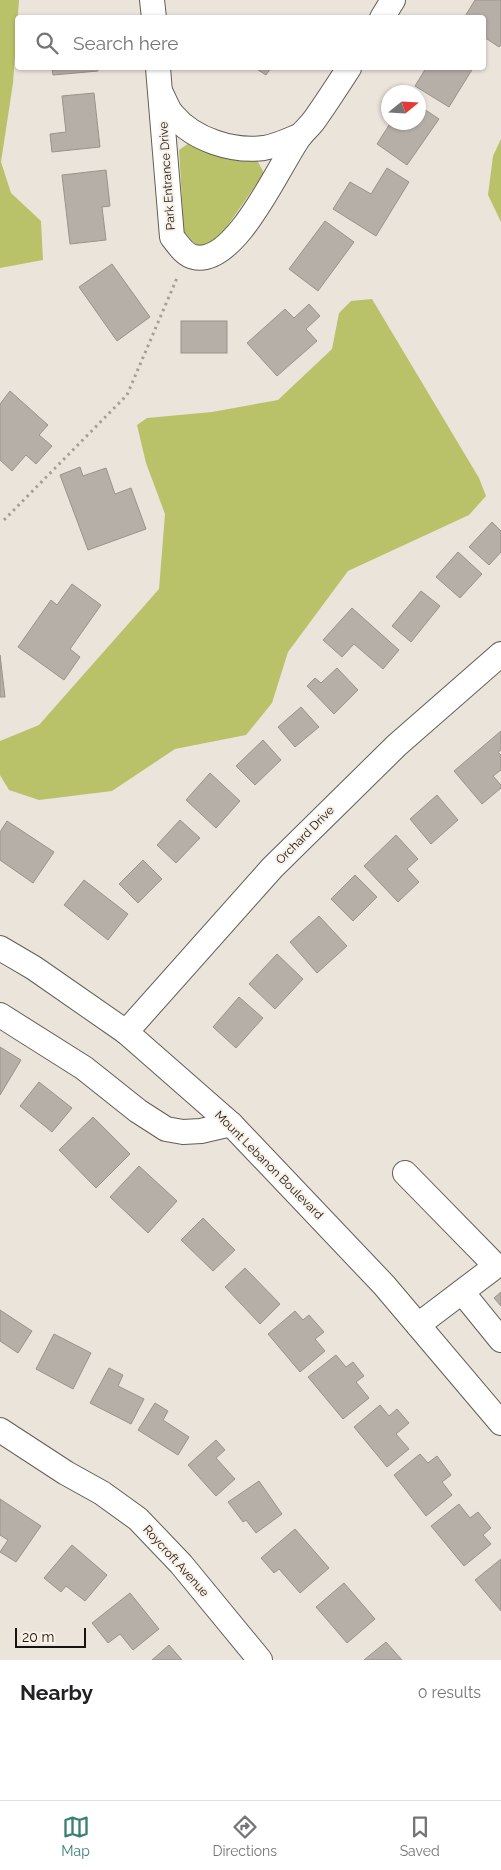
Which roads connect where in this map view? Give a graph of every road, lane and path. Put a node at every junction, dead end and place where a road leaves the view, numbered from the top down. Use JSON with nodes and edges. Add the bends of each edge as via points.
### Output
{"nodes":[{"id":1,"x":152,"y":0,"type":"edge"},
{"id":2,"x":393,"y":0,"type":"edge"},
{"id":3,"x":154,"y":15,"type":"edge"},
{"id":4,"x":384,"y":15,"type":"edge"},
{"id":5,"x":158,"y":70,"type":"edge"},
{"id":6,"x":348,"y":70,"type":"edge"},
{"id":7,"x":160,"y":91,"type":"junction"},
{"id":8,"x":301,"y":135,"type":"junction"},
{"id":9,"x":177,"y":278,"type":"dead end"},
{"id":10,"x":4,"y":520,"type":"dead end"},
{"id":11,"x":501,"y":654,"type":"edge"},
{"id":12,"x":0,"y":948,"type":"edge"},
{"id":13,"x":0,"y":1015,"type":"edge"},
{"id":14,"x":126,"y":1032,"type":"junction"},
{"id":15,"x":231,"y":1124,"type":"junction"},
{"id":16,"x":405,"y":1172,"type":"dead end"},
{"id":17,"x":462,"y":1292,"type":"junction"},
{"id":18,"x":418,"y":1325,"type":"junction"},
{"id":19,"x":501,"y":1340,"type":"edge"},
{"id":20,"x":501,"y":1423,"type":"edge"},
{"id":21,"x":0,"y":1430,"type":"edge"},
{"id":22,"x":260,"y":1660,"type":"edge"}],
"edges":[{"from":1,"to":3,"type":"street"},
{"from":2,"to":4,"type":"street"},
{"from":5,"to":7,"type":"street","name":"Park Entrance Drive"},
{"from":6,"to":8,"type":"street"},
{"from":7,"to":8,"type":"street","name":"Park Entrance Drive","via":[[172,115],[195,133],[219,144],[244,149],[264,148]]},
{"from":7,"to":8,"type":"street","name":"Park Entrance Drive","via":[[172,237],[195,258],[209,256],[222,249],[241,231]]},
{"from":9,"to":10,"type":"path","via":[[127,394]]},
{"from":11,"to":14,"type":"street","name":"Orchard Drive","via":[[397,745],[272,868]]},
{"from":12,"to":14,"type":"street","name":"Mount Lebanon Boulevard"},
{"from":13,"to":15,"type":"street","via":[[84,1068],[166,1129],[201,1131]]},
{"from":14,"to":15,"type":"street","name":"Mount Lebanon Boulevard"},
{"from":15,"to":18,"type":"street","name":"Mount Lebanon Boulevard"},
{"from":16,"to":17,"type":"street","via":[[496,1266]]},
{"from":17,"to":18,"type":"street"},
{"from":17,"to":19,"type":"street"},
{"from":18,"to":20,"type":"street","name":"Mount Lebanon Boulevard"},
{"from":21,"to":22,"type":"street","name":"Roycroft Avenue","via":[[138,1519],[181,1564]]}]}
